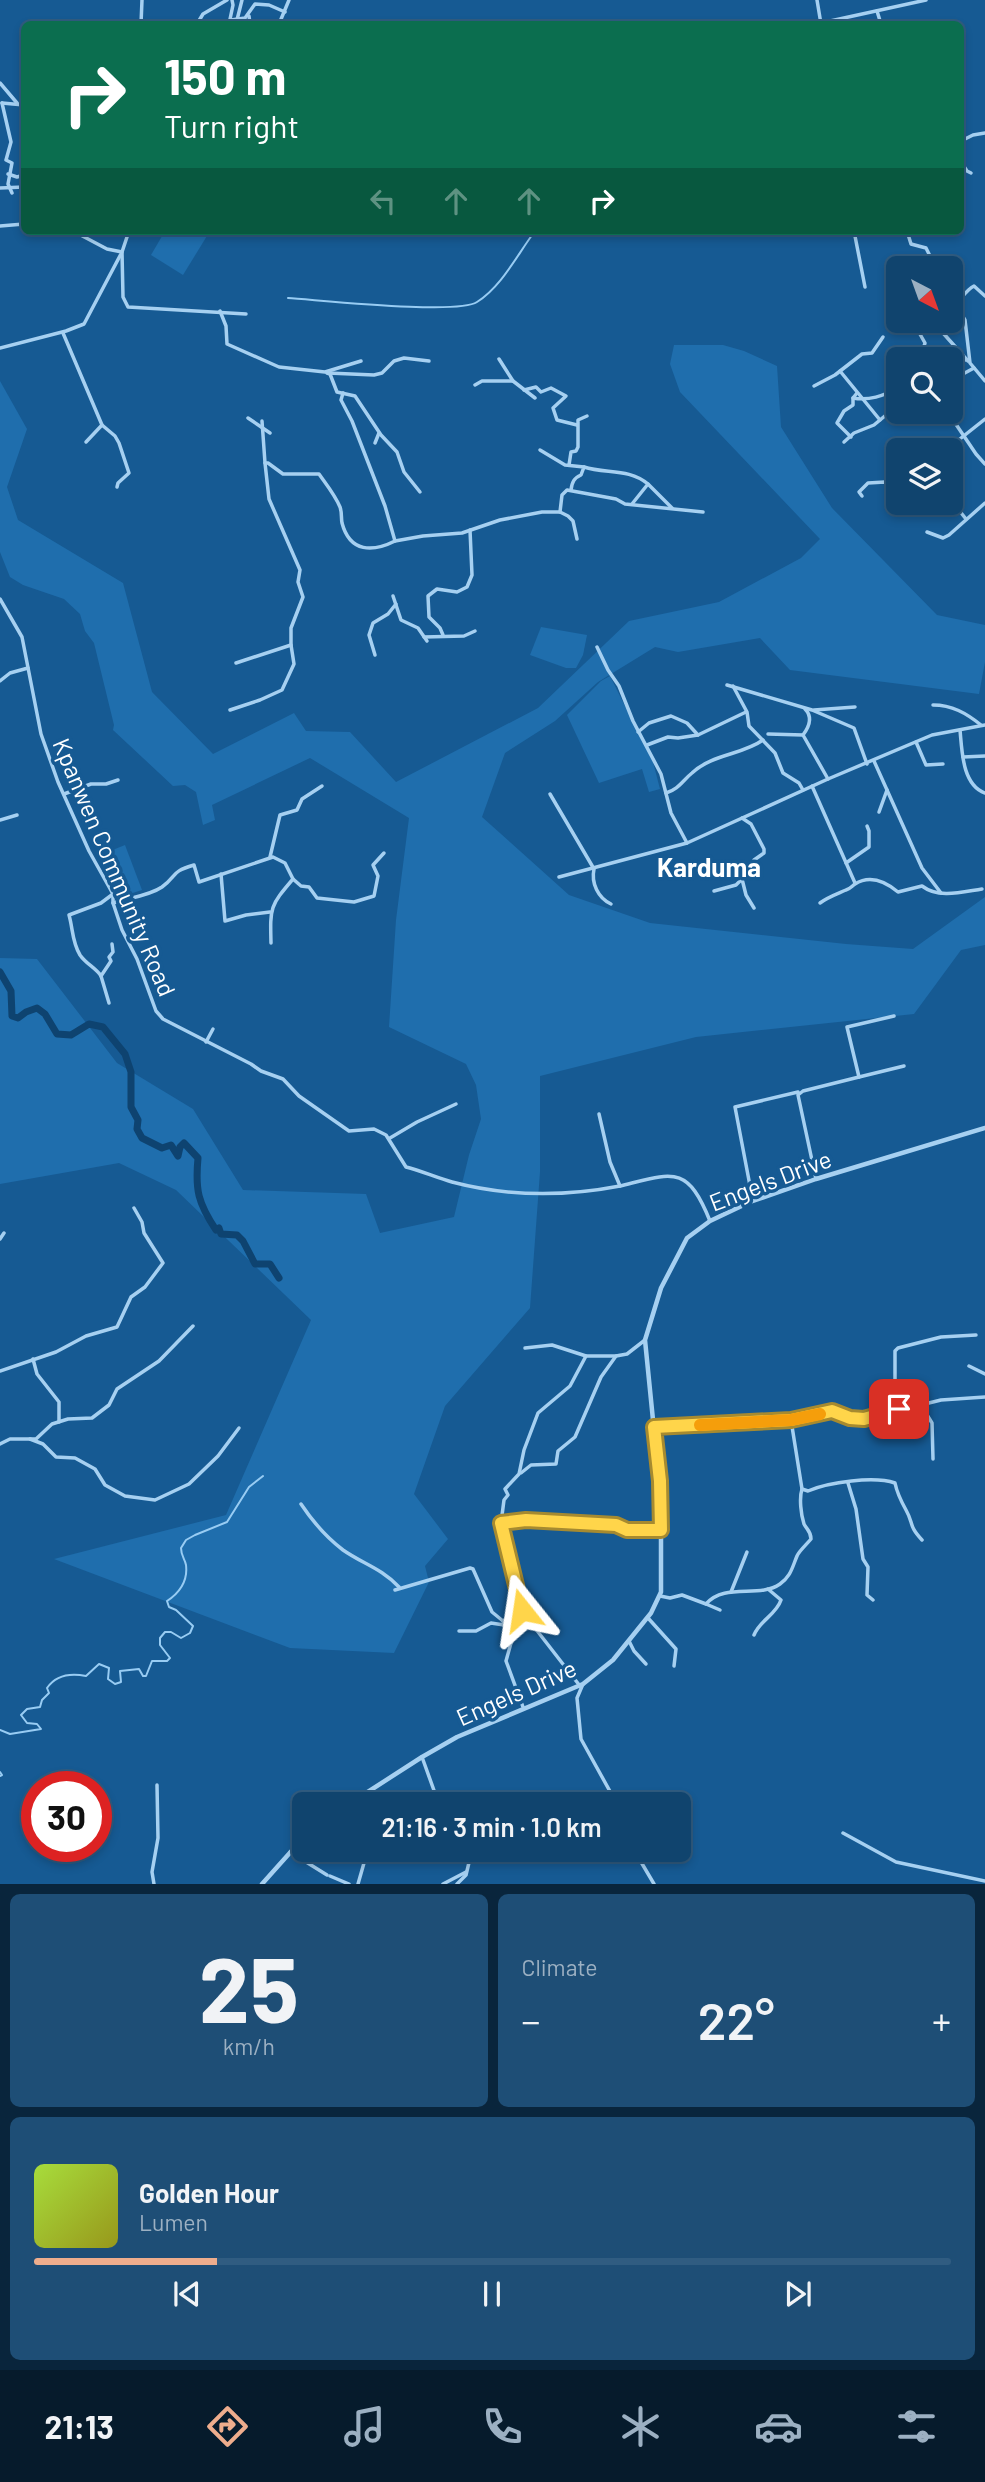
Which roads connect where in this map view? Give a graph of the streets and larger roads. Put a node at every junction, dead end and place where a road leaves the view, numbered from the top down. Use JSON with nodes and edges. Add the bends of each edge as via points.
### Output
{"nodes":[{"id":1,"x":142,"y":0,"type":"edge"},
{"id":2,"x":229,"y":0,"type":"edge"},
{"id":3,"x":242,"y":0,"type":"edge"},
{"id":4,"x":289,"y":0,"type":"edge"},
{"id":5,"x":817,"y":0,"type":"edge"},
{"id":6,"x":926,"y":0,"type":"edge"},
{"id":7,"x":877,"y":11,"type":"junction"},
{"id":8,"x":285,"y":12,"type":"junction"},
{"id":9,"x":248,"y":14,"type":"junction"},
{"id":10,"x":237,"y":20,"type":"junction"},
{"id":11,"x":141,"y":21,"type":"edge"},
{"id":12,"x":198,"y":21,"type":"edge"},
{"id":13,"x":230,"y":21,"type":"edge"},
{"id":14,"x":234,"y":21,"type":"edge"},
{"id":15,"x":249,"y":21,"type":"edge"},
{"id":16,"x":280,"y":21,"type":"edge"},
{"id":17,"x":820,"y":21,"type":"edge"},
{"id":18,"x":834,"y":21,"type":"edge"},
{"id":19,"x":880,"y":21,"type":"edge"},
{"id":20,"x":0,"y":83,"type":"edge"},
{"id":21,"x":1,"y":103,"type":"edge"},
{"id":22,"x":17,"y":103,"type":"junction"},
{"id":23,"x":21,"y":104,"type":"edge"},
{"id":24,"x":985,"y":133,"type":"edge"},
{"id":25,"x":964,"y":140,"type":"edge"},
{"id":26,"x":964,"y":165,"type":"edge"},
{"id":27,"x":971,"y":173,"type":"dead end"},
{"id":28,"x":8,"y":174,"type":"junction"},
{"id":29,"x":21,"y":176,"type":"edge"},
{"id":30,"x":9,"y":186,"type":"junction"},
{"id":31,"x":21,"y":187,"type":"edge"},
{"id":32,"x":0,"y":188,"type":"edge"},
{"id":33,"x":12,"y":193,"type":"dead end"},
{"id":34,"x":21,"y":224,"type":"edge"},
{"id":35,"x":0,"y":226,"type":"edge"},
{"id":36,"x":81,"y":235,"type":"edge"},
{"id":37,"x":130,"y":235,"type":"edge"},
{"id":38,"x":855,"y":235,"type":"edge"},
{"id":39,"x":908,"y":235,"type":"edge"},
{"id":40,"x":122,"y":252,"type":"junction"},
{"id":41,"x":932,"y":256,"type":"edge"},
{"id":42,"x":864,"y":287,"type":"dead end"},
{"id":43,"x":985,"y":296,"type":"edge"},
{"id":44,"x":963,"y":297,"type":"edge"},
{"id":45,"x":220,"y":312,"type":"junction"},
{"id":46,"x":246,"y":314,"type":"dead end"},
{"id":47,"x":963,"y":317,"type":"edge"},
{"id":48,"x":63,"y":332,"type":"junction"},
{"id":49,"x":943,"y":333,"type":"edge"},
{"id":50,"x":883,"y":338,"type":"dead end"},
{"id":51,"x":0,"y":348,"type":"edge"},
{"id":52,"x":499,"y":359,"type":"dead end"},
{"id":53,"x":963,"y":360,"type":"edge"},
{"id":54,"x":361,"y":361,"type":"dead end"},
{"id":55,"x":429,"y":361,"type":"dead end"},
{"id":56,"x":970,"y":363,"type":"junction"},
{"id":57,"x":974,"y":368,"type":"junction"},
{"id":58,"x":840,"y":371,"type":"junction"},
{"id":59,"x":325,"y":372,"type":"junction"},
{"id":60,"x":963,"y":374,"type":"edge"},
{"id":61,"x":513,"y":381,"type":"junction"},
{"id":62,"x":985,"y":381,"type":"edge"},
{"id":63,"x":475,"y":385,"type":"dead end"},
{"id":64,"x":814,"y":386,"type":"dead end"},
{"id":65,"x":524,"y":390,"type":"junction"},
{"id":66,"x":858,"y":392,"type":"junction"},
{"id":67,"x":343,"y":393,"type":"junction"},
{"id":68,"x":886,"y":394,"type":"edge"},
{"id":69,"x":535,"y":398,"type":"dead end"},
{"id":70,"x":853,"y":398,"type":"junction"},
{"id":71,"x":864,"y":400,"type":"junction"},
{"id":72,"x":347,"y":410,"type":"junction"},
{"id":73,"x":886,"y":414,"type":"edge"},
{"id":74,"x":356,"y":415,"type":"dead end"},
{"id":75,"x":587,"y":416,"type":"dead end"},
{"id":76,"x":248,"y":418,"type":"dead end"},
{"id":77,"x":880,"y":419,"type":"junction"},
{"id":78,"x":985,"y":419,"type":"edge"},
{"id":79,"x":262,"y":421,"type":"dead end"},
{"id":80,"x":956,"y":424,"type":"edge"},
{"id":81,"x":102,"y":425,"type":"junction"},
{"id":82,"x":577,"y":425,"type":"junction"},
{"id":83,"x":262,"y":428,"type":"junction"},
{"id":84,"x":379,"y":431,"type":"junction"},
{"id":85,"x":270,"y":433,"type":"dead end"},
{"id":86,"x":963,"y":435,"type":"junction"},
{"id":87,"x":851,"y":437,"type":"junction"},
{"id":88,"x":960,"y":438,"type":"edge"},
{"id":89,"x":86,"y":442,"type":"dead end"},
{"id":90,"x":844,"y":442,"type":"dead end"},
{"id":91,"x":374,"y":443,"type":"dead end"},
{"id":92,"x":540,"y":450,"type":"dead end"},
{"id":93,"x":265,"y":464,"type":"junction"},
{"id":94,"x":985,"y":464,"type":"edge"},
{"id":95,"x":568,"y":466,"type":"junction"},
{"id":96,"x":584,"y":467,"type":"junction"},
{"id":97,"x":886,"y":482,"type":"edge"},
{"id":98,"x":648,"y":484,"type":"junction"},
{"id":99,"x":117,"y":487,"type":"dead end"},
{"id":100,"x":571,"y":490,"type":"junction"},
{"id":101,"x":420,"y":492,"type":"dead end"},
{"id":102,"x":862,"y":496,"type":"dead end"},
{"id":103,"x":985,"y":503,"type":"edge"},
{"id":104,"x":632,"y":504,"type":"junction"},
{"id":105,"x":672,"y":508,"type":"junction"},
{"id":106,"x":560,"y":512,"type":"junction"},
{"id":107,"x":704,"y":512,"type":"dead end"},
{"id":108,"x":963,"y":515,"type":"edge"},
{"id":109,"x":966,"y":519,"type":"junction"},
{"id":110,"x":470,"y":530,"type":"junction"},
{"id":111,"x":927,"y":532,"type":"dead end"},
{"id":112,"x":577,"y":539,"type":"dead end"},
{"id":113,"x":395,"y":541,"type":"junction"},
{"id":114,"x":393,"y":596,"type":"dead end"},
{"id":115,"x":0,"y":599,"type":"edge"},
{"id":116,"x":396,"y":604,"type":"junction"},
{"id":117,"x":475,"y":631,"type":"dead end"},
{"id":118,"x":443,"y":635,"type":"junction"},
{"id":119,"x":291,"y":645,"type":"junction"},
{"id":120,"x":597,"y":647,"type":"dead end"},
{"id":121,"x":374,"y":655,"type":"dead end"},
{"id":122,"x":236,"y":663,"type":"dead end"},
{"id":123,"x":28,"y":668,"type":"junction"},
{"id":124,"x":0,"y":681,"type":"edge"},
{"id":125,"x":727,"y":685,"type":"dead end"},
{"id":126,"x":733,"y":686,"type":"junction"},
{"id":127,"x":933,"y":705,"type":"dead end"},
{"id":128,"x":855,"y":707,"type":"dead end"},
{"id":129,"x":804,"y":709,"type":"junction"},
{"id":130,"x":230,"y":710,"type":"dead end"},
{"id":131,"x":812,"y":710,"type":"junction"},
{"id":132,"x":747,"y":712,"type":"junction"},
{"id":133,"x":983,"y":725,"type":"edge"},
{"id":134,"x":960,"y":730,"type":"junction"},
{"id":135,"x":638,"y":732,"type":"junction"},
{"id":136,"x":768,"y":734,"type":"dead end"},
{"id":137,"x":698,"y":735,"type":"junction"},
{"id":138,"x":803,"y":735,"type":"junction"},
{"id":139,"x":764,"y":740,"type":"junction"},
{"id":140,"x":916,"y":742,"type":"junction"},
{"id":141,"x":647,"y":745,"type":"junction"},
{"id":142,"x":985,"y":756,"type":"edge"},
{"id":143,"x":963,"y":757,"type":"junction"},
{"id":144,"x":874,"y":761,"type":"junction"},
{"id":145,"x":867,"y":764,"type":"junction"},
{"id":146,"x":943,"y":764,"type":"dead end"},
{"id":147,"x":828,"y":779,"type":"junction"},
{"id":148,"x":118,"y":780,"type":"dead end"},
{"id":149,"x":322,"y":786,"type":"dead end"},
{"id":150,"x":811,"y":786,"type":"junction"},
{"id":151,"x":803,"y":790,"type":"junction"},
{"id":152,"x":887,"y":790,"type":"junction"},
{"id":153,"x":666,"y":793,"type":"junction"},
{"id":154,"x":985,"y":793,"type":"edge"},
{"id":155,"x":64,"y":794,"type":"junction"},
{"id":156,"x":550,"y":794,"type":"dead end"},
{"id":157,"x":879,"y":812,"type":"dead end"},
{"id":158,"x":17,"y":815,"type":"dead end"},
{"id":159,"x":742,"y":818,"type":"junction"},
{"id":160,"x":0,"y":820,"type":"edge"},
{"id":161,"x":867,"y":826,"type":"dead end"},
{"id":162,"x":687,"y":843,"type":"junction"},
{"id":163,"x":384,"y":853,"type":"dead end"},
{"id":164,"x":270,"y":857,"type":"junction"},
{"id":165,"x":846,"y":863,"type":"junction"},
{"id":166,"x":594,"y":869,"type":"junction"},
{"id":167,"x":221,"y":874,"type":"junction"},
{"id":168,"x":559,"y":877,"type":"dead end"},
{"id":169,"x":293,"y":879,"type":"junction"},
{"id":170,"x":742,"y":879,"type":"junction"},
{"id":171,"x":855,"y":884,"type":"junction"},
{"id":172,"x":982,"y":890,"type":"dead end"},
{"id":173,"x":714,"y":891,"type":"dead end"},
{"id":174,"x":942,"y":893,"type":"junction"},
{"id":175,"x":113,"y":894,"type":"junction"},
{"id":176,"x":113,"y":903,"type":"junction"},
{"id":177,"x":820,"y":903,"type":"dead end"},
{"id":178,"x":611,"y":904,"type":"dead end"},
{"id":179,"x":754,"y":908,"type":"dead end"},
{"id":180,"x":270,"y":912,"type":"junction"},
{"id":181,"x":271,"y":943,"type":"dead end"},
{"id":182,"x":111,"y":944,"type":"dead end"},
{"id":183,"x":100,"y":976,"type":"junction"},
{"id":184,"x":109,"y":1003,"type":"dead end"},
{"id":185,"x":894,"y":1016,"type":"dead end"},
{"id":186,"x":213,"y":1029,"type":"dead end"},
{"id":187,"x":206,"y":1042,"type":"junction"},
{"id":188,"x":904,"y":1066,"type":"dead end"},
{"id":189,"x":859,"y":1077,"type":"junction"},
{"id":190,"x":799,"y":1092,"type":"junction"},
{"id":191,"x":456,"y":1104,"type":"dead end"},
{"id":192,"x":599,"y":1114,"type":"dead end"},
{"id":193,"x":985,"y":1128,"type":"edge"},
{"id":194,"x":390,"y":1138,"type":"junction"},
{"id":195,"x":816,"y":1179,"type":"junction"},
{"id":196,"x":620,"y":1186,"type":"junction"},
{"id":197,"x":750,"y":1202,"type":"junction"},
{"id":198,"x":134,"y":1208,"type":"dead end"},
{"id":199,"x":710,"y":1221,"type":"junction"},
{"id":200,"x":4,"y":1233,"type":"dead end"},
{"id":201,"x":0,"y":1239,"type":"edge"},
{"id":202,"x":193,"y":1326,"type":"dead end"},
{"id":203,"x":976,"y":1335,"type":"dead end"},
{"id":204,"x":646,"y":1340,"type":"junction"},
{"id":205,"x":525,"y":1348,"type":"dead end"},
{"id":206,"x":586,"y":1356,"type":"junction"},
{"id":207,"x":616,"y":1356,"type":"junction"},
{"id":208,"x":33,"y":1359,"type":"junction"},
{"id":209,"x":969,"y":1366,"type":"dead end"},
{"id":210,"x":0,"y":1371,"type":"edge"},
{"id":211,"x":985,"y":1374,"type":"edge"},
{"id":212,"x":985,"y":1397,"type":"edge"},
{"id":213,"x":921,"y":1405,"type":"junction"},
{"id":214,"x":899,"y":1409,"type":"junction"},
{"id":215,"x":791,"y":1420,"type":"junction"},
{"id":216,"x":59,"y":1422,"type":"junction"},
{"id":217,"x":654,"y":1427,"type":"junction"},
{"id":218,"x":239,"y":1428,"type":"dead end"},
{"id":219,"x":30,"y":1439,"type":"junction"},
{"id":220,"x":0,"y":1444,"type":"edge"},
{"id":221,"x":933,"y":1459,"type":"dead end"},
{"id":222,"x":519,"y":1474,"type":"junction"},
{"id":223,"x":848,"y":1483,"type":"junction"},
{"id":224,"x":802,"y":1489,"type":"junction"},
{"id":225,"x":301,"y":1504,"type":"dead end"},
{"id":226,"x":501,"y":1523,"type":"junction"},
{"id":227,"x":661,"y":1530,"type":"junction"},
{"id":228,"x":922,"y":1541,"type":"dead end"},
{"id":229,"x":747,"y":1552,"type":"dead end"},
{"id":230,"x":400,"y":1588,"type":"junction"},
{"id":231,"x":768,"y":1589,"type":"junction"},
{"id":232,"x":395,"y":1590,"type":"dead end"},
{"id":233,"x":731,"y":1592,"type":"junction"},
{"id":234,"x":660,"y":1596,"type":"junction"},
{"id":235,"x":873,"y":1600,"type":"dead end"},
{"id":236,"x":706,"y":1604,"type":"junction"},
{"id":237,"x":522,"y":1610,"type":"junction"},
{"id":238,"x":720,"y":1610,"type":"dead end"},
{"id":239,"x":648,"y":1618,"type":"junction"},
{"id":240,"x":503,"y":1623,"type":"junction"},
{"id":241,"x":459,"y":1631,"type":"dead end"},
{"id":242,"x":754,"y":1635,"type":"dead end"},
{"id":243,"x":628,"y":1640,"type":"junction"},
{"id":244,"x":511,"y":1643,"type":"junction"},
{"id":245,"x":646,"y":1664,"type":"dead end"},
{"id":246,"x":674,"y":1667,"type":"dead end"},
{"id":247,"x":581,"y":1685,"type":"junction"},
{"id":248,"x":523,"y":1707,"type":"junction"},
{"id":249,"x":422,"y":1757,"type":"junction"},
{"id":250,"x":157,"y":1785,"type":"dead end"},
{"id":251,"x":368,"y":1792,"type":"edge"},
{"id":252,"x":435,"y":1792,"type":"edge"},
{"id":253,"x":610,"y":1792,"type":"edge"},
{"id":254,"x":843,"y":1833,"type":"dead end"},
{"id":255,"x":290,"y":1852,"type":"joint"},
{"id":256,"x":365,"y":1862,"type":"edge"},
{"id":257,"x":469,"y":1862,"type":"edge"},
{"id":258,"x":641,"y":1862,"type":"edge"},
{"id":259,"x":467,"y":1872,"type":"junction"},
{"id":260,"x":985,"y":1882,"type":"edge"},
{"id":261,"x":360,"y":1883,"type":"edge"},
{"id":262,"x":154,"y":1884,"type":"edge"},
{"id":263,"x":262,"y":1884,"type":"edge"},
{"id":264,"x":349,"y":1884,"type":"edge"},
{"id":265,"x":443,"y":1884,"type":"edge"},
{"id":266,"x":457,"y":1884,"type":"edge"},
{"id":267,"x":654,"y":1884,"type":"edge"}],
"edges":[{"from":1,"to":11,"type":"street"},
{"from":2,"to":12,"type":"street"},
{"from":2,"to":13,"type":"street"},
{"from":3,"to":10,"type":"street"},
{"from":4,"to":8,"type":"street"},
{"from":5,"to":17,"type":"street"},
{"from":6,"to":7,"type":"street"},
{"from":7,"to":18,"type":"street"},
{"from":7,"to":19,"type":"street"},
{"from":8,"to":9,"type":"street","via":[[255,4]]},
{"from":8,"to":16,"type":"street"},
{"from":9,"to":10,"type":"street"},
{"from":9,"to":15,"type":"street"},
{"from":10,"to":14,"type":"street"},
{"from":20,"to":22,"type":"street"},
{"from":21,"to":22,"type":"street"},
{"from":21,"to":28,"type":"street","via":[[11,142],[6,155],[12,163]]},
{"from":22,"to":23,"type":"street"},
{"from":24,"to":25,"type":"street"},
{"from":26,"to":27,"type":"street"},
{"from":28,"to":29,"type":"street"},
{"from":28,"to":30,"type":"street"},
{"from":30,"to":31,"type":"street"},
{"from":30,"to":32,"type":"street"},
{"from":30,"to":33,"type":"street"},
{"from":34,"to":35,"type":"street"},
{"from":36,"to":40,"type":"street"},
{"from":37,"to":40,"type":"street"},
{"from":38,"to":42,"type":"street"},
{"from":39,"to":41,"type":"street","via":[[911,244],[926,248]]},
{"from":40,"to":45,"type":"street","via":[[123,297],[128,307]]},
{"from":40,"to":48,"type":"street","via":[[84,324]]},
{"from":43,"to":44,"type":"street","via":[[974,286]]},
{"from":45,"to":46,"type":"street"},
{"from":45,"to":59,"type":"street","via":[[227,344],[279,367]]},
{"from":47,"to":56,"type":"street"},
{"from":48,"to":51,"type":"street"},
{"from":48,"to":81,"type":"street"},
{"from":49,"to":56,"type":"street"},
{"from":50,"to":58,"type":"street","via":[[872,354],[862,354]]},
{"from":52,"to":61,"type":"street"},
{"from":53,"to":56,"type":"street"},
{"from":54,"to":59,"type":"street"},
{"from":55,"to":59,"type":"street","via":[[404,358],[374,375]]},
{"from":56,"to":57,"type":"street"},
{"from":57,"to":60,"type":"street"},
{"from":57,"to":62,"type":"street"},
{"from":58,"to":64,"type":"street"},
{"from":58,"to":66,"type":"street"},
{"from":59,"to":67,"type":"street","via":[[337,392]]},
{"from":61,"to":63,"type":"street"},
{"from":61,"to":65,"type":"street"},
{"from":65,"to":69,"type":"street"},
{"from":65,"to":82,"type":"street","via":[[551,388],[566,396],[553,413],[557,420]]},
{"from":66,"to":70,"type":"street"},
{"from":66,"to":71,"type":"street"},
{"from":67,"to":72,"type":"street","via":[[341,400]]},
{"from":67,"to":84,"type":"street","via":[[355,396]]},
{"from":68,"to":71,"type":"street"},
{"from":70,"to":71,"type":"street"},
{"from":70,"to":87,"type":"street","via":[[853,405],[838,423]]},
{"from":71,"to":77,"type":"street"},
{"from":72,"to":74,"type":"street"},
{"from":72,"to":113,"type":"street"},
{"from":73,"to":77,"type":"street"},
{"from":75,"to":82,"type":"street","via":[[579,418]]},
{"from":76,"to":83,"type":"street"},
{"from":77,"to":87,"type":"street"},
{"from":78,"to":86,"type":"street"},
{"from":79,"to":83,"type":"street"},
{"from":80,"to":86,"type":"street"},
{"from":81,"to":89,"type":"street"},
{"from":81,"to":99,"type":"street","via":[[119,443],[129,473]]},
{"from":82,"to":95,"type":"street","via":[[578,447],[571,452]]},
{"from":83,"to":85,"type":"street"},
{"from":83,"to":93,"type":"street"},
{"from":84,"to":91,"type":"street"},
{"from":84,"to":101,"type":"street"},
{"from":86,"to":88,"type":"street"},
{"from":86,"to":94,"type":"street"},
{"from":87,"to":90,"type":"street"},
{"from":92,"to":95,"type":"street"},
{"from":93,"to":113,"type":"street","via":[[283,474],[319,474],[341,508],[342,525],[356,544],[377,550]]},
{"from":93,"to":119,"type":"street","via":[[269,499],[300,570],[303,597],[291,628]]},
{"from":95,"to":96,"type":"street"},
{"from":96,"to":98,"type":"street","via":[[622,471]]},
{"from":96,"to":100,"type":"street"},
{"from":97,"to":102,"type":"street","via":[[868,483],[859,492]]},
{"from":98,"to":104,"type":"street"},
{"from":98,"to":105,"type":"street"},
{"from":100,"to":104,"type":"street"},
{"from":100,"to":106,"type":"street","via":[[562,495]]},
{"from":103,"to":109,"type":"street"},
{"from":104,"to":105,"type":"street"},
{"from":105,"to":107,"type":"street"},
{"from":106,"to":110,"type":"street","via":[[533,513]]},
{"from":106,"to":112,"type":"street","via":[[573,522]]},
{"from":108,"to":109,"type":"street"},
{"from":109,"to":111,"type":"street","via":[[943,538]]},
{"from":110,"to":113,"type":"street"},
{"from":110,"to":118,"type":"street","via":[[472,575],[467,587],[457,592],[437,589],[428,596],[429,617]]},
{"from":114,"to":116,"type":"street"},
{"from":115,"to":123,"type":"street","name":"Kpanwen Community Road","via":[[22,637]]},
{"from":116,"to":118,"type":"street","via":[[401,620],[418,628],[426,639]]},
{"from":116,"to":121,"type":"street","via":[[373,623],[369,635]]},
{"from":117,"to":118,"type":"street","via":[[464,636]]},
{"from":119,"to":122,"type":"street"},
{"from":119,"to":130,"type":"street","via":[[295,664],[282,690]]},
{"from":120,"to":135,"type":"street"},
{"from":123,"to":124,"type":"street"},
{"from":123,"to":155,"type":"street","name":"Kpanwen Community Road","via":[[41,734]]},
{"from":125,"to":126,"type":"street"},
{"from":126,"to":129,"type":"street"},
{"from":126,"to":132,"type":"street"},
{"from":127,"to":133,"type":"street","via":[[946,705]]},
{"from":128,"to":131,"type":"street"},
{"from":129,"to":131,"type":"street"},
{"from":129,"to":138,"type":"street","via":[[810,720]]},
{"from":131,"to":145,"type":"street","via":[[854,728]]},
{"from":132,"to":137,"type":"street"},
{"from":132,"to":139,"type":"street","via":[[749,726]]},
{"from":133,"to":134,"type":"street"},
{"from":134,"to":140,"type":"street"},
{"from":134,"to":143,"type":"street"},
{"from":135,"to":137,"type":"street","via":[[671,716]]},
{"from":135,"to":141,"type":"street"},
{"from":136,"to":138,"type":"street"},
{"from":137,"to":141,"type":"street","via":[[668,737]]},
{"from":138,"to":147,"type":"street"},
{"from":139,"to":151,"type":"street","via":[[783,773]]},
{"from":139,"to":153,"type":"street","via":[[693,772],[676,790]]},
{"from":140,"to":144,"type":"street"},
{"from":140,"to":146,"type":"street","via":[[926,765]]},
{"from":141,"to":153,"type":"street"},
{"from":142,"to":143,"type":"street"},
{"from":143,"to":154,"type":"street","via":[[975,788]]},
{"from":144,"to":145,"type":"street"},
{"from":144,"to":152,"type":"street"},
{"from":145,"to":147,"type":"street"},
{"from":147,"to":150,"type":"street"},
{"from":148,"to":155,"type":"street"},
{"from":149,"to":164,"type":"street","via":[[302,799],[297,810],[280,815]]},
{"from":150,"to":151,"type":"street"},
{"from":150,"to":165,"type":"street"},
{"from":151,"to":159,"type":"street"},
{"from":152,"to":157,"type":"street"},
{"from":152,"to":174,"type":"street","via":[[922,868]]},
{"from":153,"to":162,"type":"street"},
{"from":155,"to":175,"type":"street","name":"Kpanwen Community Road"},
{"from":156,"to":166,"type":"street"},
{"from":158,"to":160,"type":"street"},
{"from":159,"to":162,"type":"street"},
{"from":159,"to":170,"type":"street","via":[[751,824],[764,849]]},
{"from":161,"to":165,"type":"street","via":[[869,847]]},
{"from":162,"to":166,"type":"street"},
{"from":163,"to":169,"type":"street","via":[[373,865],[378,876],[374,896],[354,902],[317,898],[309,887]]},
{"from":164,"to":167,"type":"street"},
{"from":164,"to":169,"type":"street","via":[[285,863]]},
{"from":165,"to":171,"type":"street"},
{"from":166,"to":168,"type":"street"},
{"from":166,"to":178,"type":"street","via":[[597,890]]},
{"from":167,"to":176,"type":"street","via":[[199,882],[194,865],[175,871],[162,887]]},
{"from":167,"to":180,"type":"street","via":[[225,922]]},
{"from":169,"to":180,"type":"street"},
{"from":170,"to":173,"type":"street"},
{"from":170,"to":179,"type":"street"},
{"from":171,"to":174,"type":"street","via":[[874,878],[898,892],[922,886]]},
{"from":171,"to":177,"type":"street"},
{"from":172,"to":174,"type":"street"},
{"from":175,"to":176,"type":"street","name":"Kpanwen Community Road"},
{"from":175,"to":183,"type":"street","via":[[69,915],[78,952]]},
{"from":176,"to":187,"type":"street","name":"Kpanwen Community Road","via":[[156,1011]]},
{"from":180,"to":181,"type":"street"},
{"from":182,"to":183,"type":"street","via":[[111,961]]},
{"from":183,"to":184,"type":"street"},
{"from":185,"to":189,"type":"street","via":[[847,1027]]},
{"from":186,"to":187,"type":"street"},
{"from":187,"to":194,"type":"street","name":"Kpanwen Community Road","via":[[283,1079],[349,1131],[374,1129]]},
{"from":188,"to":189,"type":"street"},
{"from":189,"to":190,"type":"street"},
{"from":190,"to":195,"type":"street"},
{"from":190,"to":197,"type":"street","via":[[735,1107]]},
{"from":191,"to":194,"type":"street"},
{"from":192,"to":196,"type":"street"},
{"from":193,"to":195,"type":"street","name":"Engels Drive"},
{"from":194,"to":196,"type":"street","via":[[406,1167],[456,1183],[548,1195]]},
{"from":195,"to":197,"type":"street","name":"Engels Drive"},
{"from":196,"to":199,"type":"street","via":[[677,1177],[696,1189]]},
{"from":197,"to":199,"type":"street","name":"Engels Drive"},
{"from":198,"to":208,"type":"street","via":[[163,1263],[131,1297],[117,1327]]},
{"from":199,"to":204,"type":"street","name":"Engels Drive","via":[[682,1244],[661,1288]]},
{"from":200,"to":201,"type":"street"},
{"from":202,"to":216,"type":"street","via":[[159,1361],[117,1389],[109,1405],[92,1418]]},
{"from":203,"to":214,"type":"street","via":[[941,1337],[898,1348],[895,1388]]},
{"from":204,"to":207,"type":"street"},
{"from":204,"to":217,"type":"street","name":"Engels Drive"},
{"from":205,"to":206,"type":"street","via":[[552,1345]]},
{"from":206,"to":207,"type":"street"},
{"from":206,"to":222,"type":"street","via":[[570,1386],[538,1413]]},
{"from":207,"to":222,"type":"street","via":[[601,1377],[575,1437],[558,1451],[556,1464],[531,1465]]},
{"from":208,"to":210,"type":"street"},
{"from":208,"to":216,"type":"street","via":[[37,1374],[59,1402]]},
{"from":209,"to":211,"type":"street"},
{"from":212,"to":213,"type":"street"},
{"from":213,"to":214,"type":"street"},
{"from":213,"to":221,"type":"street","via":[[932,1423]]},
{"from":214,"to":215,"type":"street","via":[[864,1419],[832,1411]]},
{"from":215,"to":217,"type":"street"},
{"from":215,"to":224,"type":"street"},
{"from":216,"to":219,"type":"street"},
{"from":217,"to":227,"type":"street","name":"Engels Drive"},
{"from":218,"to":219,"type":"street","via":[[189,1484],[155,1500],[125,1496],[105,1485],[95,1469],[75,1458],[56,1457]]},
{"from":219,"to":220,"type":"street"},
{"from":222,"to":226,"type":"street","via":[[505,1489],[508,1495]]},
{"from":223,"to":224,"type":"street"},
{"from":223,"to":228,"type":"street","via":[[884,1479],[895,1483],[909,1525]]},
{"from":223,"to":235,"type":"street","via":[[867,1567],[867,1595]]},
{"from":224,"to":231,"type":"street","via":[[804,1523],[811,1539],[797,1556],[793,1570]]},
{"from":225,"to":230,"type":"street","via":[[317,1527]]},
{"from":226,"to":227,"type":"street","via":[[526,1520]]},
{"from":226,"to":237,"type":"street"},
{"from":227,"to":234,"type":"street","name":"Engels Drive"},
{"from":229,"to":233,"type":"street"},
{"from":230,"to":232,"type":"street"},
{"from":230,"to":240,"type":"street","via":[[473,1569],[492,1612]]},
{"from":231,"to":233,"type":"street"},
{"from":231,"to":242,"type":"street","via":[[781,1600]]},
{"from":233,"to":236,"type":"street","via":[[711,1597]]},
{"from":234,"to":236,"type":"street","via":[[682,1595]]},
{"from":234,"to":239,"type":"street","name":"Engels Drive"},
{"from":236,"to":238,"type":"street"},
{"from":237,"to":240,"type":"street"},
{"from":237,"to":244,"type":"street","via":[[524,1620]]},
{"from":237,"to":247,"type":"street"},
{"from":239,"to":243,"type":"street","name":"Engels Drive"},
{"from":239,"to":246,"type":"street","via":[[676,1649]]},
{"from":240,"to":241,"type":"street"},
{"from":240,"to":244,"type":"street"},
{"from":243,"to":245,"type":"street"},
{"from":243,"to":247,"type":"street","name":"Engels Drive","via":[[613,1660]]},
{"from":244,"to":248,"type":"street","via":[[506,1661]]},
{"from":247,"to":248,"type":"street","name":"Engels Drive"},
{"from":247,"to":253,"type":"street","via":[[577,1698],[581,1739]]},
{"from":248,"to":249,"type":"street","name":"Engels Drive"},
{"from":249,"to":251,"type":"street","name":"Engels Drive"},
{"from":249,"to":252,"type":"street"},
{"from":250,"to":262,"type":"street"},
{"from":254,"to":260,"type":"street","via":[[896,1862]]},
{"from":255,"to":263,"type":"street"},
{"from":255,"to":264,"type":"street"},
{"from":256,"to":261,"type":"street"},
{"from":257,"to":259,"type":"street"},
{"from":258,"to":267,"type":"street"},
{"from":259,"to":265,"type":"street"},
{"from":259,"to":266,"type":"street"}]}
